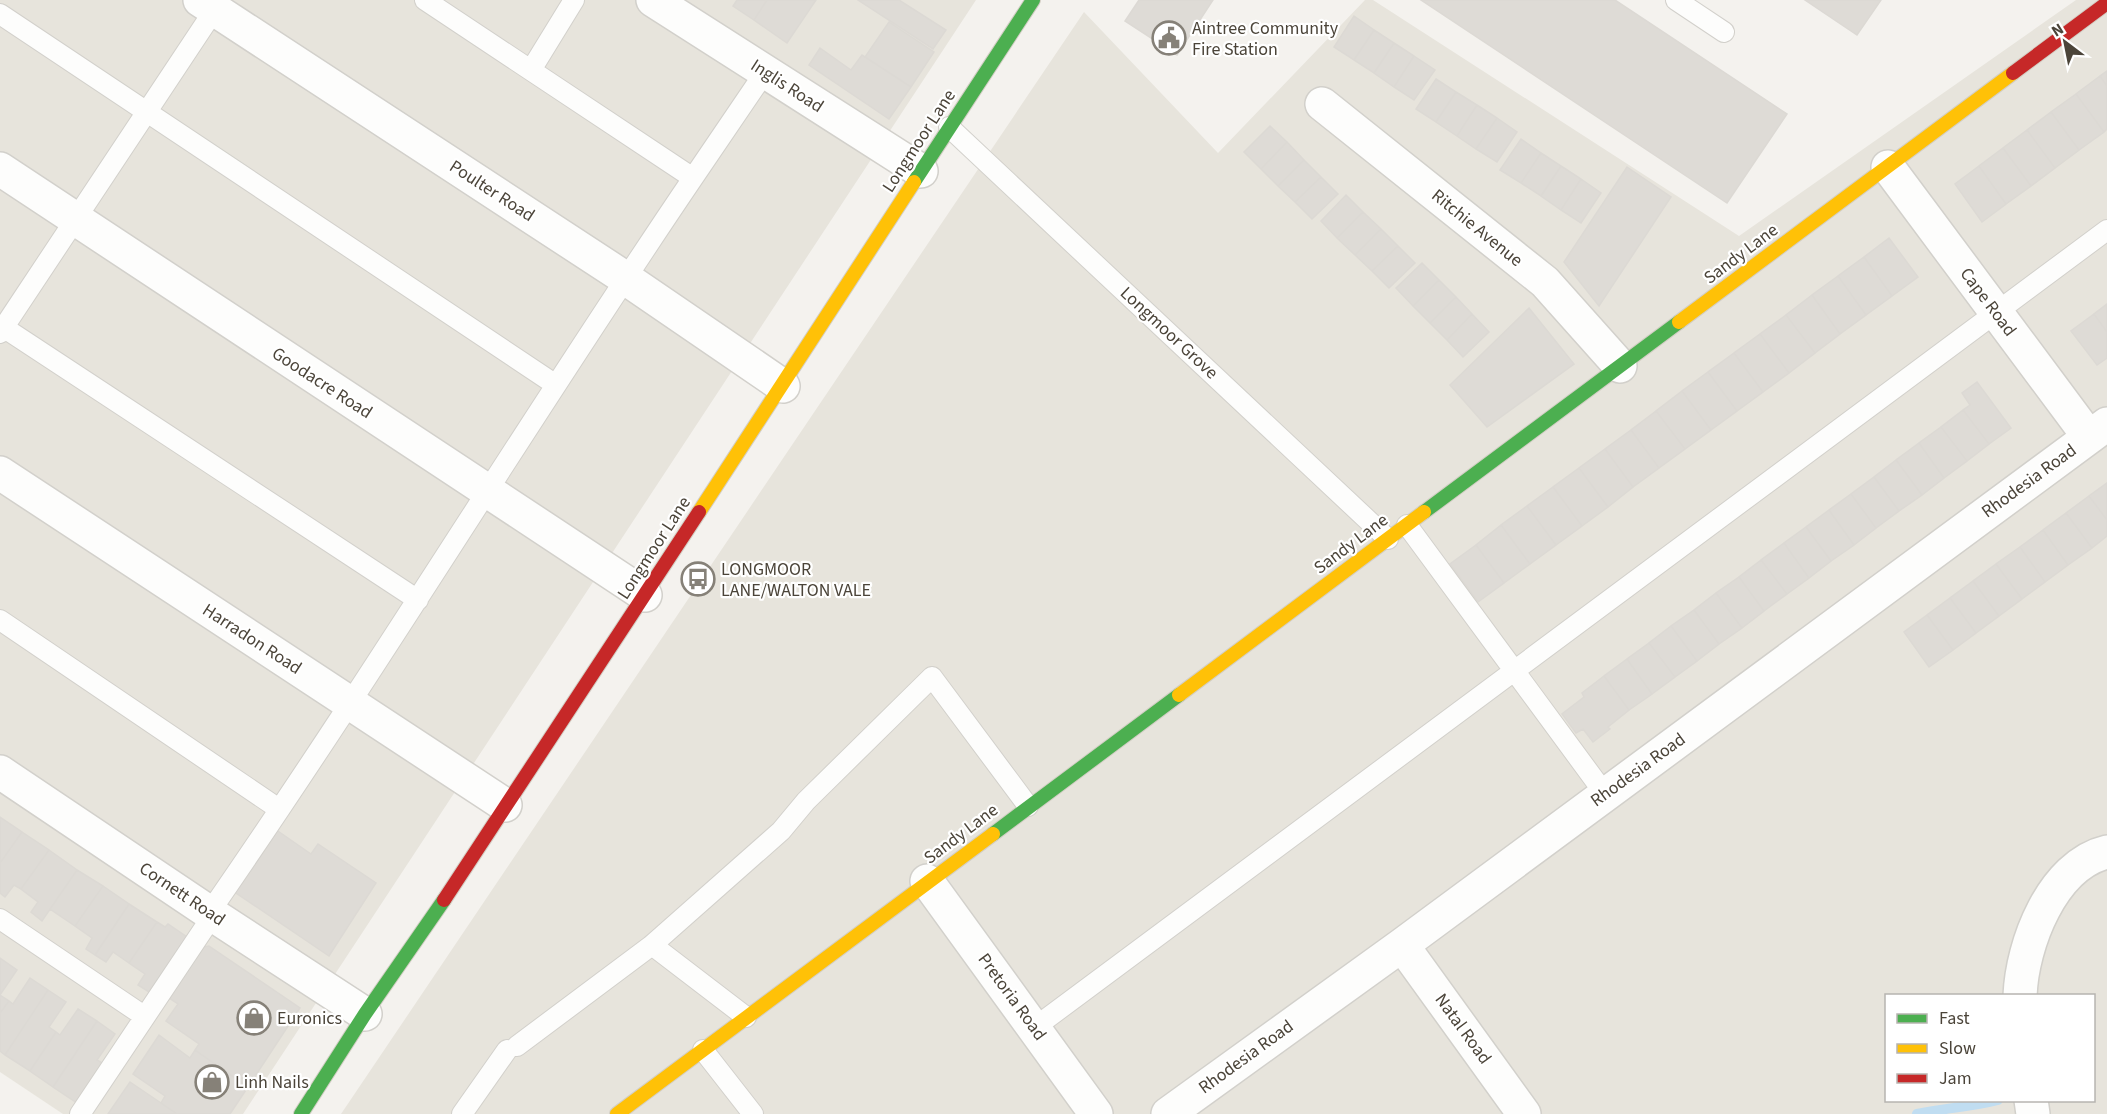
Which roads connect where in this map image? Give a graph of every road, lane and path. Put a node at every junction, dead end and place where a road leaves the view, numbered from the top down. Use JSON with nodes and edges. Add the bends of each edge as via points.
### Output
{"nodes":[{"id":1,"x":425,"y":0,"type":"edge"},
{"id":2,"x":574,"y":0,"type":"edge"},
{"id":3,"x":653,"y":0,"type":"edge"},
{"id":4,"x":1033,"y":0,"type":"edge"},
{"id":5,"x":1676,"y":0,"type":"edge"},
{"id":6,"x":212,"y":3,"type":"edge"},
{"id":7,"x":2107,"y":3,"type":"edge"},
{"id":8,"x":0,"y":14,"type":"edge"},
{"id":9,"x":1724,"y":32,"type":"dead end"},
{"id":10,"x":531,"y":70,"type":"junction"},
{"id":11,"x":765,"y":72,"type":"junction"},
{"id":12,"x":1322,"y":104,"type":"dead end"},
{"id":13,"x":147,"y":112,"type":"junction"},
{"id":14,"x":949,"y":127,"type":"junction"},
{"id":15,"x":1888,"y":166,"type":"junction"},
{"id":16,"x":0,"y":169,"type":"edge"},
{"id":17,"x":921,"y":171,"type":"junction"},
{"id":18,"x":693,"y":178,"type":"junction"},
{"id":19,"x":75,"y":219,"type":"junction"},
{"id":20,"x":2107,"y":230,"type":"edge"},
{"id":21,"x":625,"y":278,"type":"junction"},
{"id":22,"x":1996,"y":312,"type":"junction"},
{"id":23,"x":1,"y":329,"type":"edge"},
{"id":24,"x":1620,"y":366,"type":"junction"},
{"id":25,"x":556,"y":385,"type":"junction"},
{"id":26,"x":783,"y":386,"type":"junction"},
{"id":27,"x":2098,"y":430,"type":"edge"},
{"id":28,"x":0,"y":473,"type":"edge"},
{"id":29,"x":487,"y":492,"type":"junction"},
{"id":30,"x":1407,"y":525,"type":"junction"},
{"id":31,"x":1388,"y":539,"type":"junction"},
{"id":32,"x":645,"y":595,"type":"junction"},
{"id":33,"x":418,"y":600,"type":"junction"},
{"id":34,"x":0,"y":620,"type":"edge"},
{"id":35,"x":1514,"y":671,"type":"junction"},
{"id":36,"x":350,"y":703,"type":"junction"},
{"id":37,"x":0,"y":772,"type":"edge"},
{"id":38,"x":1605,"y":794,"type":"junction"},
{"id":39,"x":504,"y":805,"type":"junction"},
{"id":40,"x":1028,"y":806,"type":"junction"},
{"id":41,"x":279,"y":809,"type":"junction"},
{"id":42,"x":2107,"y":852,"type":"edge"},
{"id":43,"x":927,"y":881,"type":"junction"},
{"id":44,"x":211,"y":914,"type":"junction"},
{"id":45,"x":0,"y":919,"type":"edge"},
{"id":46,"x":652,"y":945,"type":"junction"},
{"id":47,"x":1402,"y":945,"type":"junction"},
{"id":48,"x":2020,"y":994,"type":"edge"},
{"id":49,"x":365,"y":1014,"type":"junction"},
{"id":50,"x":144,"y":1016,"type":"junction"},
{"id":51,"x":746,"y":1017,"type":"junction"},
{"id":52,"x":1034,"y":1028,"type":"junction"},
{"id":53,"x":703,"y":1050,"type":"junction"},
{"id":54,"x":80,"y":1114,"type":"edge"},
{"id":55,"x":301,"y":1114,"type":"edge"},
{"id":56,"x":462,"y":1114,"type":"edge"},
{"id":57,"x":617,"y":1114,"type":"edge"},
{"id":58,"x":753,"y":1114,"type":"edge"},
{"id":59,"x":1096,"y":1114,"type":"edge"},
{"id":60,"x":1168,"y":1114,"type":"edge"},
{"id":61,"x":1524,"y":1114,"type":"edge"}],
"edges":[{"from":1,"to":10,"type":"lane"},
{"from":2,"to":10,"type":"lane"},
{"from":3,"to":11,"type":"street","name":"Inglis Road"},
{"from":4,"to":14,"type":"street","name":"Longmoor Lane"},
{"from":5,"to":9,"type":"lane"},
{"from":6,"to":13,"type":"lane"},
{"from":6,"to":21,"type":"street","name":"Poulter Road"},
{"from":7,"to":15,"type":"street","name":"Sandy Lane"},
{"from":8,"to":13,"type":"lane"},
{"from":10,"to":18,"type":"lane"},
{"from":11,"to":17,"type":"street","name":"Inglis Road"},
{"from":11,"to":18,"type":"lane"},
{"from":12,"to":24,"type":"street","name":"Ritchie Avenue","via":[[1545,282]]},
{"from":13,"to":19,"type":"lane"},
{"from":13,"to":25,"type":"lane"},
{"from":14,"to":17,"type":"street","name":"Longmoor Lane"},
{"from":14,"to":31,"type":"lane","name":"Longmoor Grove"},
{"from":15,"to":22,"type":"street","name":"Cape Road"},
{"from":15,"to":24,"type":"street","name":"Sandy Lane"},
{"from":16,"to":19,"type":"street","name":"Goodacre Road"},
{"from":17,"to":26,"type":"street","name":"Longmoor Lane"},
{"from":18,"to":21,"type":"lane"},
{"from":19,"to":23,"type":"lane"},
{"from":19,"to":29,"type":"street","name":"Goodacre Road"},
{"from":20,"to":22,"type":"lane"},
{"from":21,"to":25,"type":"lane"},
{"from":21,"to":26,"type":"street","name":"Poulter Road"},
{"from":22,"to":27,"type":"street","name":"Cape Road"},
{"from":22,"to":35,"type":"lane"},
{"from":23,"to":33,"type":"lane"},
{"from":24,"to":30,"type":"street","name":"Sandy Lane"},
{"from":25,"to":29,"type":"lane"},
{"from":26,"to":32,"type":"street","name":"Longmoor Lane"},
{"from":27,"to":38,"type":"street","name":"Rhodesia Road"},
{"from":28,"to":36,"type":"street","name":"Harradon Road"},
{"from":29,"to":32,"type":"street","name":"Goodacre Road"},
{"from":29,"to":33,"type":"lane"},
{"from":30,"to":31,"type":"street","name":"Sandy Lane"},
{"from":30,"to":35,"type":"lane"},
{"from":31,"to":40,"type":"street","name":"Sandy Lane"},
{"from":32,"to":39,"type":"street","name":"Longmoor Lane"},
{"from":33,"to":36,"type":"lane"},
{"from":34,"to":41,"type":"lane"},
{"from":35,"to":38,"type":"lane"},
{"from":35,"to":52,"type":"lane"},
{"from":36,"to":39,"type":"street","name":"Harradon Road"},
{"from":36,"to":41,"type":"lane"},
{"from":37,"to":44,"type":"street","name":"Cornett Road"},
{"from":38,"to":47,"type":"street","name":"Rhodesia Road"},
{"from":39,"to":49,"type":"street","name":"Longmoor Lane"},
{"from":40,"to":43,"type":"street","name":"Sandy Lane"},
{"from":40,"to":46,"type":"lane","via":[[932,677],[806,801],[781,831]]},
{"from":41,"to":44,"type":"lane"},
{"from":42,"to":48,"type":"street","via":[[2086,860],[2054,893],[2030,942]]},
{"from":43,"to":51,"type":"street","name":"Sandy Lane"},
{"from":43,"to":52,"type":"street","name":"Pretoria Road"},
{"from":44,"to":49,"type":"street","name":"Cornett Road"},
{"from":44,"to":50,"type":"lane"},
{"from":45,"to":50,"type":"lane"},
{"from":46,"to":51,"type":"lane"},
{"from":46,"to":56,"type":"lane","via":[[512,1048]]},
{"from":47,"to":60,"type":"street","name":"Rhodesia Road"},
{"from":47,"to":61,"type":"street","name":"Natal Road"},
{"from":49,"to":55,"type":"street","name":"Longmoor Lane"},
{"from":50,"to":54,"type":"lane"},
{"from":51,"to":53,"type":"street","name":"Sandy Lane"},
{"from":52,"to":59,"type":"street","name":"Pretoria Road"},
{"from":53,"to":57,"type":"street","name":"Sandy Lane"},
{"from":53,"to":58,"type":"lane"}]}
